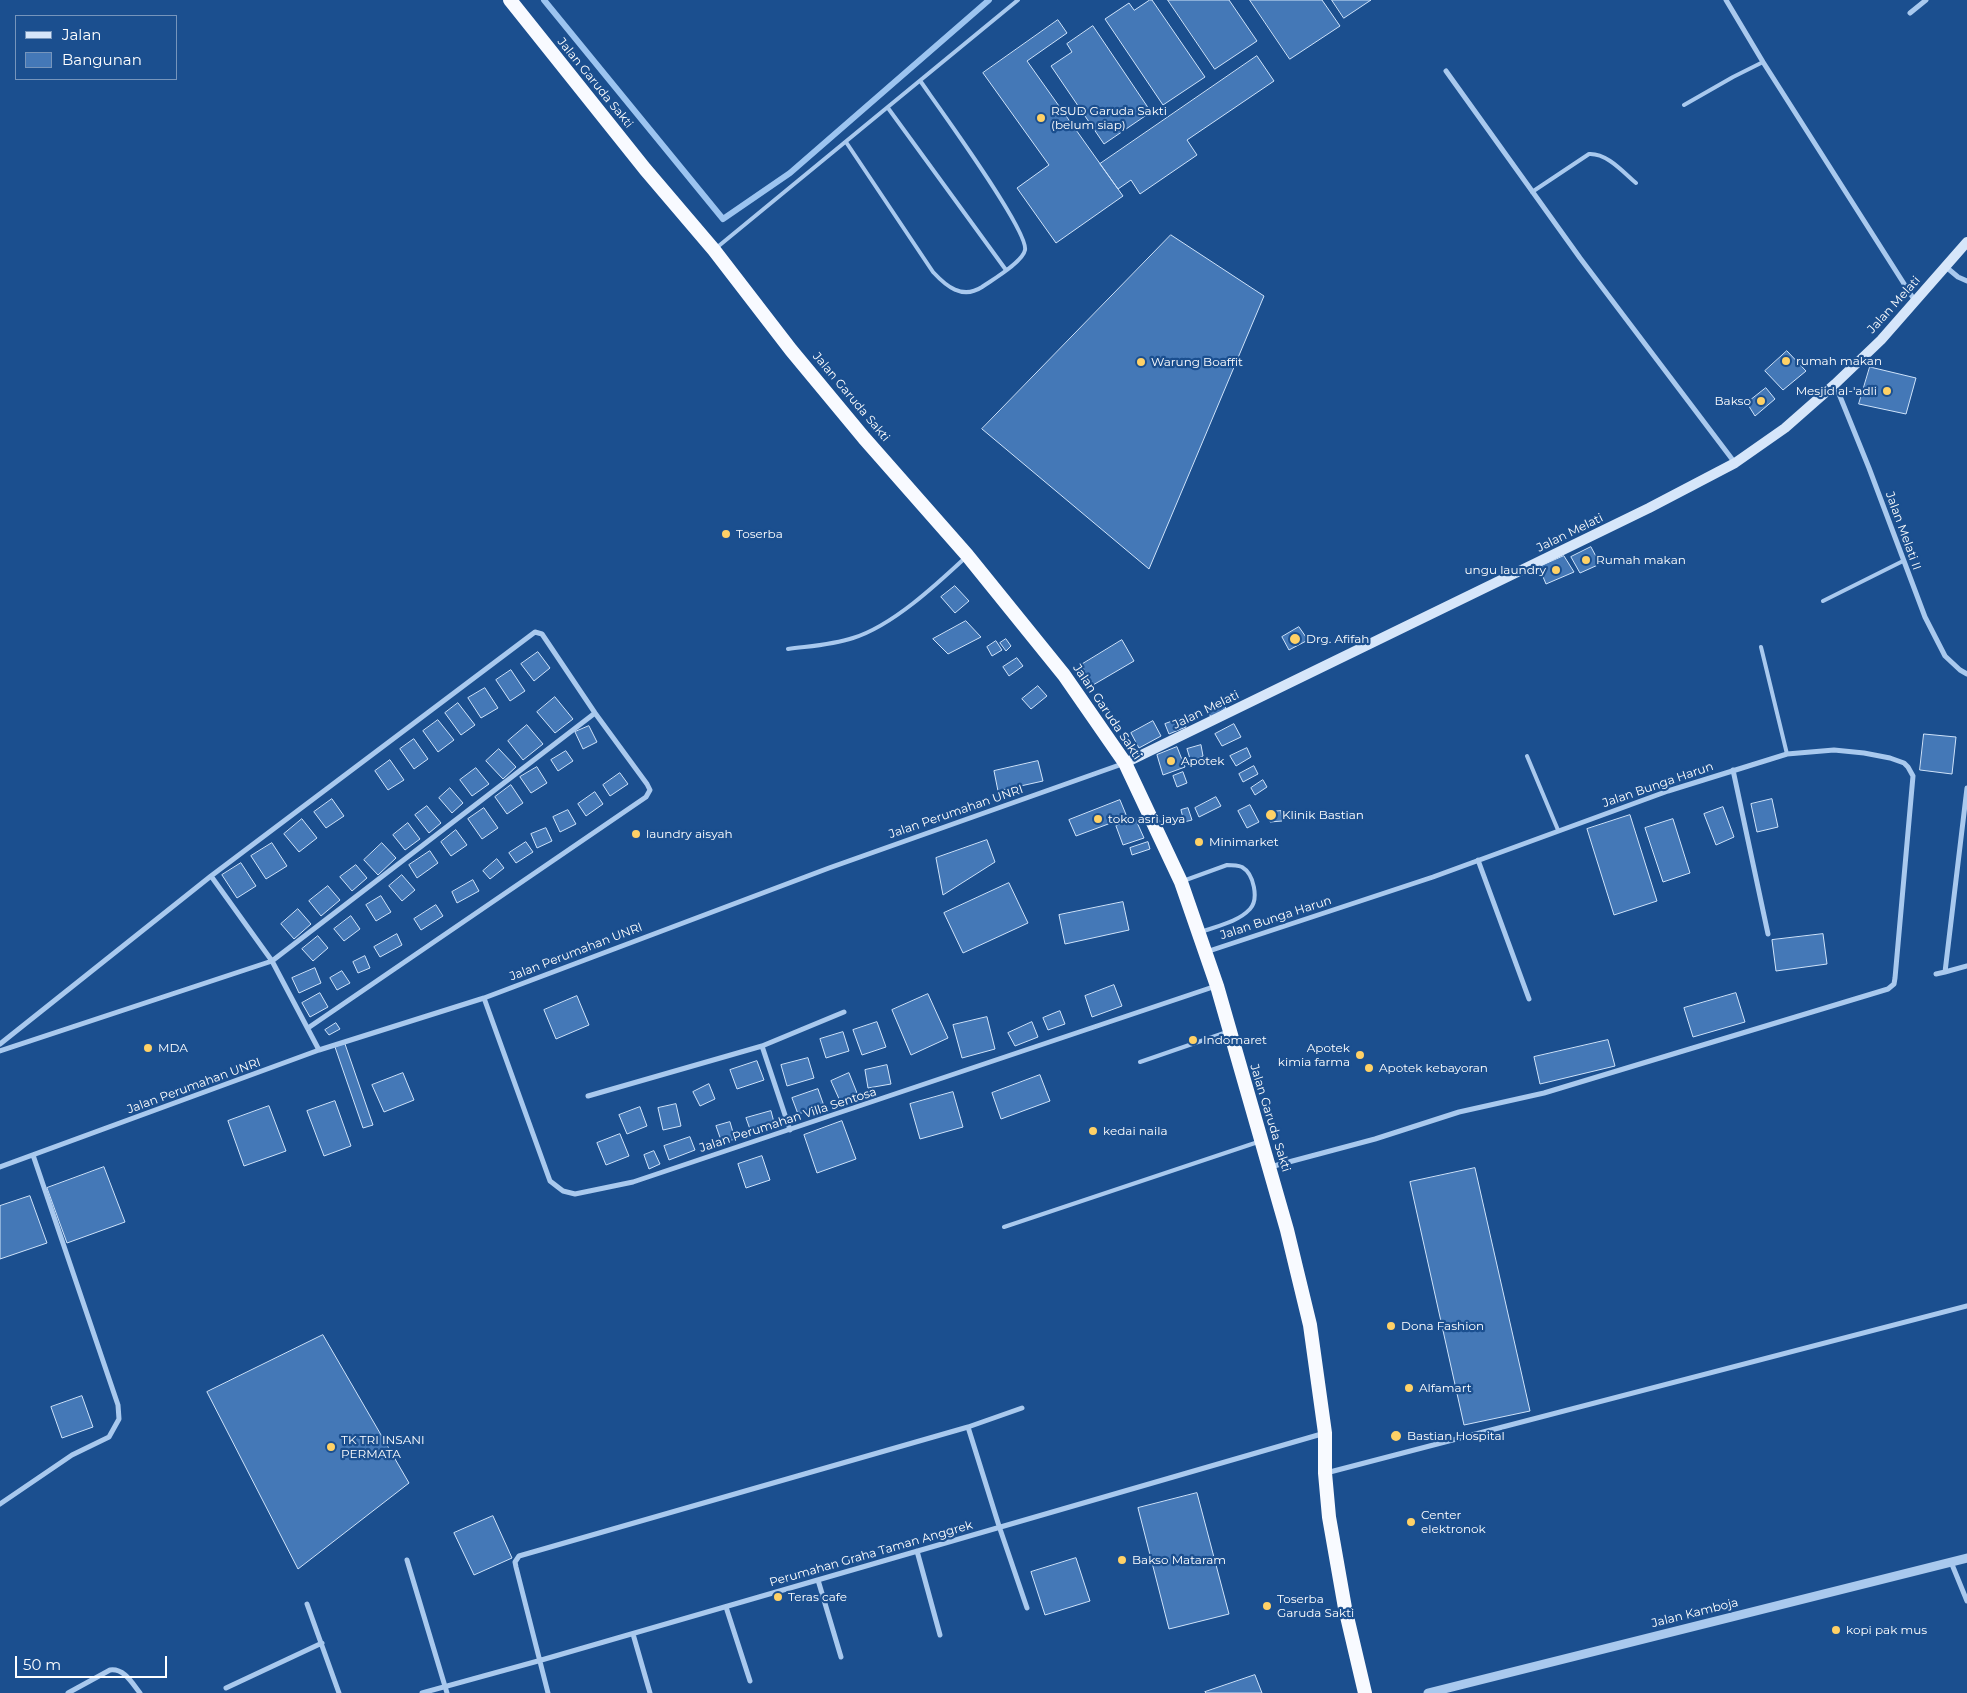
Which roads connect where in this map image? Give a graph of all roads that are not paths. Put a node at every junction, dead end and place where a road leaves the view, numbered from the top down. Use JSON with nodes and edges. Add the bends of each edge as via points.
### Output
{"nodes":[{"id":1,"x":510,"y":0,"type":"edge"},
{"id":2,"x":1018,"y":0,"type":"edge"},
{"id":3,"x":1726,"y":0,"type":"edge"},
{"id":4,"x":1926,"y":0,"type":"edge"},
{"id":5,"x":1910,"y":13,"type":"dead end"},
{"id":6,"x":1763,"y":62,"type":"junction"},
{"id":7,"x":1446,"y":71,"type":"dead end"},
{"id":8,"x":921,"y":82,"type":"junction"},
{"id":9,"x":1684,"y":105,"type":"dead end"},
{"id":10,"x":888,"y":108,"type":"junction"},
{"id":11,"x":846,"y":142,"type":"junction"},
{"id":12,"x":1636,"y":183,"type":"dead end"},
{"id":13,"x":1532,"y":192,"type":"junction"},
{"id":14,"x":1967,"y":242,"type":"edge"},
{"id":15,"x":714,"y":250,"type":"junction"},
{"id":16,"x":1945,"y":266,"type":"junction"},
{"id":17,"x":1006,"y":270,"type":"junction"},
{"id":18,"x":1967,"y":281,"type":"edge"},
{"id":19,"x":1915,"y":301,"type":"junction"},
{"id":20,"x":1835,"y":384,"type":"junction"},
{"id":21,"x":1736,"y":463,"type":"junction"},
{"id":22,"x":967,"y":555,"type":"junction"},
{"id":23,"x":1903,"y":561,"type":"junction"},
{"id":24,"x":1823,"y":601,"type":"dead end"},
{"id":25,"x":1761,"y":648,"type":"dead end"},
{"id":26,"x":788,"y":649,"type":"dead end"},
{"id":27,"x":1967,"y":674,"type":"edge"},
{"id":28,"x":595,"y":713,"type":"junction"},
{"id":29,"x":1787,"y":754,"type":"junction"},
{"id":30,"x":1527,"y":756,"type":"dead end"},
{"id":31,"x":1125,"y":763,"type":"junction"},
{"id":32,"x":1733,"y":770,"type":"junction"},
{"id":33,"x":1967,"y":788,"type":"edge"},
{"id":34,"x":1558,"y":830,"type":"junction"},
{"id":35,"x":1478,"y":860,"type":"junction"},
{"id":36,"x":211,"y":876,"type":"junction"},
{"id":37,"x":1181,"y":882,"type":"junction"},
{"id":38,"x":1198,"y":933,"type":"junction"},
{"id":39,"x":1768,"y":934,"type":"dead end"},
{"id":40,"x":1205,"y":952,"type":"junction"},
{"id":41,"x":272,"y":961,"type":"junction"},
{"id":42,"x":1967,"y":966,"type":"edge"},
{"id":43,"x":1944,"y":972,"type":"junction"},
{"id":44,"x":1936,"y":974,"type":"dead end"},
{"id":45,"x":1217,"y":986,"type":"junction"},
{"id":46,"x":484,"y":998,"type":"junction"},
{"id":47,"x":1529,"y":999,"type":"dead end"},
{"id":48,"x":844,"y":1012,"type":"dead end"},
{"id":49,"x":308,"y":1028,"type":"junction"},
{"id":50,"x":1229,"y":1031,"type":"junction"},
{"id":51,"x":0,"y":1044,"type":"edge"},
{"id":52,"x":762,"y":1046,"type":"junction"},
{"id":53,"x":320,"y":1050,"type":"junction"},
{"id":54,"x":0,"y":1051,"type":"edge"},
{"id":55,"x":1140,"y":1062,"type":"dead end"},
{"id":56,"x":588,"y":1096,"type":"dead end"},
{"id":57,"x":790,"y":1130,"type":"junction"},
{"id":58,"x":1260,"y":1141,"type":"junction"},
{"id":59,"x":33,"y":1155,"type":"junction"},
{"id":60,"x":0,"y":1167,"type":"edge"},
{"id":61,"x":1269,"y":1167,"type":"junction"},
{"id":62,"x":1004,"y":1227,"type":"dead end"},
{"id":63,"x":1967,"y":1306,"type":"edge"},
{"id":64,"x":1022,"y":1408,"type":"dead end"},
{"id":65,"x":968,"y":1427,"type":"junction"},
{"id":66,"x":1325,"y":1433,"type":"junction"},
{"id":67,"x":1326,"y":1473,"type":"junction"},
{"id":68,"x":0,"y":1504,"type":"edge"},
{"id":69,"x":999,"y":1526,"type":"junction"},
{"id":70,"x":917,"y":1551,"type":"junction"},
{"id":71,"x":1967,"y":1558,"type":"edge"},
{"id":72,"x":407,"y":1560,"type":"dead end"},
{"id":73,"x":1951,"y":1562,"type":"junction"},
{"id":74,"x":818,"y":1580,"type":"junction"},
{"id":75,"x":1967,"y":1601,"type":"edge"},
{"id":76,"x":307,"y":1604,"type":"dead end"},
{"id":77,"x":726,"y":1607,"type":"junction"},
{"id":78,"x":1027,"y":1608,"type":"dead end"},
{"id":79,"x":633,"y":1634,"type":"junction"},
{"id":80,"x":940,"y":1635,"type":"dead end"},
{"id":81,"x":322,"y":1643,"type":"junction"},
{"id":82,"x":841,"y":1657,"type":"dead end"},
{"id":83,"x":538,"y":1662,"type":"junction"},
{"id":84,"x":750,"y":1681,"type":"dead end"},
{"id":85,"x":226,"y":1688,"type":"dead end"},
{"id":86,"x":446,"y":1690,"type":"edge"},
{"id":87,"x":68,"y":1693,"type":"edge"},
{"id":88,"x":140,"y":1693,"type":"edge"},
{"id":89,"x":339,"y":1693,"type":"edge"},
{"id":90,"x":422,"y":1693,"type":"edge"},
{"id":91,"x":548,"y":1693,"type":"edge"},
{"id":92,"x":650,"y":1693,"type":"edge"},
{"id":93,"x":1365,"y":1693,"type":"edge"},
{"id":94,"x":1428,"y":1693,"type":"edge"}],
"edges":[{"from":1,"to":15,"type":"highway","name":"Jalan Garuda Sakti"},
{"from":2,"to":8,"type":"lane"},
{"from":3,"to":6,"type":"street"},
{"from":4,"to":5,"type":"street"},
{"from":6,"to":9,"type":"lane"},
{"from":6,"to":19,"type":"street"},
{"from":7,"to":13,"type":"street"},
{"from":8,"to":10,"type":"lane"},
{"from":8,"to":17,"type":"lane","via":[[1010,215],[1024,242],[1023,256]]},
{"from":10,"to":11,"type":"lane"},
{"from":10,"to":17,"type":"lane"},
{"from":11,"to":15,"type":"lane"},
{"from":11,"to":17,"type":"lane","via":[[933,272],[947,286],[961,292],[978,290]]},
{"from":12,"to":13,"type":"lane","via":[[1597,153],[1589,154]]},
{"from":13,"to":21,"type":"street"},
{"from":14,"to":16,"type":"main road","name":"Jalan Melati"},
{"from":15,"to":22,"type":"highway","name":"Jalan Garuda Sakti","via":[[864,438]]},
{"from":16,"to":18,"type":"street"},
{"from":16,"to":19,"type":"main road","name":"Jalan Melati"},
{"from":19,"to":20,"type":"main road","name":"Jalan Melati","via":[[1881,340]]},
{"from":20,"to":21,"type":"main road","name":"Jalan Melati","via":[[1785,428]]},
{"from":20,"to":23,"type":"street","name":"Jalan Melati II"},
{"from":21,"to":31,"type":"main road","name":"Jalan Melati"},
{"from":22,"to":26,"type":"lane","via":[[946,576],[873,630],[828,644]]},
{"from":22,"to":31,"type":"highway","name":"Jalan Garuda Sakti","via":[[1064,675]]},
{"from":23,"to":24,"type":"lane"},
{"from":23,"to":27,"type":"street","name":"Jalan Melati II","via":[[1945,656]]},
{"from":25,"to":29,"type":"lane"},
{"from":28,"to":36,"type":"street","via":[[542,634],[535,632]]},
{"from":28,"to":41,"type":"street"},
{"from":28,"to":49,"type":"street","via":[[647,784],[650,790],[646,797]]},
{"from":29,"to":32,"type":"street","name":"Jalan Bunga Harun"},
{"from":29,"to":61,"type":"street","name":"Jalan Bunga Harun","via":[[1834,750],[1864,753],[1890,758],[1904,764],[1911,772],[1895,978],[1888,989],[1544,1093],[1459,1112],[1375,1139]]},
{"from":30,"to":34,"type":"lane"},
{"from":31,"to":37,"type":"highway","name":"Jalan Garuda Sakti"},
{"from":31,"to":46,"type":"street","name":"Jalan Perumahan UNRI","via":[[829,868]]},
{"from":32,"to":34,"type":"street","name":"Jalan Bunga Harun"},
{"from":32,"to":39,"type":"street"},
{"from":33,"to":43,"type":"street"},
{"from":34,"to":35,"type":"street","name":"Jalan Bunga Harun"},
{"from":35,"to":40,"type":"street","name":"Jalan Bunga Harun"},
{"from":35,"to":47,"type":"street"},
{"from":36,"to":41,"type":"street"},
{"from":36,"to":51,"type":"street"},
{"from":37,"to":38,"type":"highway","name":"Jalan Garuda Sakti"},
{"from":37,"to":38,"type":"lane","via":[[1227,865],[1242,868],[1251,882],[1255,894],[1251,908],[1237,918]]},
{"from":38,"to":40,"type":"highway","name":"Jalan Garuda Sakti"},
{"from":40,"to":45,"type":"highway","name":"Jalan Garuda Sakti"},
{"from":41,"to":49,"type":"street"},
{"from":41,"to":54,"type":"street"},
{"from":42,"to":43,"type":"street"},
{"from":43,"to":44,"type":"street"},
{"from":45,"to":50,"type":"highway","name":"Jalan Garuda Sakti"},
{"from":45,"to":57,"type":"street","name":"Jalan Perumahan Villa Sentosa"},
{"from":46,"to":53,"type":"street","name":"Jalan Perumahan UNRI"},
{"from":46,"to":57,"type":"street","name":"Jalan Perumahan Villa Sentosa","via":[[550,1181],[563,1191],[575,1194],[633,1182]]},
{"from":48,"to":52,"type":"street"},
{"from":49,"to":53,"type":"street"},
{"from":50,"to":55,"type":"lane"},
{"from":50,"to":58,"type":"highway","name":"Jalan Garuda Sakti"},
{"from":52,"to":56,"type":"street"},
{"from":52,"to":57,"type":"street"},
{"from":53,"to":59,"type":"street","name":"Jalan Perumahan UNRI"},
{"from":58,"to":61,"type":"highway","name":"Jalan Garuda Sakti"},
{"from":58,"to":62,"type":"lane"},
{"from":59,"to":60,"type":"street","name":"Jalan Perumahan UNRI"},
{"from":59,"to":68,"type":"street","via":[[118,1405],[119,1419],[109,1437],[72,1456]]},
{"from":61,"to":66,"type":"highway","name":"Jalan Garuda Sakti","via":[[1310,1325]]},
{"from":63,"to":67,"type":"street"},
{"from":64,"to":65,"type":"street"},
{"from":65,"to":69,"type":"street"},
{"from":65,"to":83,"type":"street","via":[[518,1556],[515,1562]]},
{"from":66,"to":67,"type":"highway","name":"Jalan Garuda Sakti"},
{"from":66,"to":69,"type":"street","name":"Perumahan Graha Taman Anggrek"},
{"from":67,"to":93,"type":"highway","name":"Jalan Garuda Sakti","via":[[1337,1564]]},
{"from":69,"to":70,"type":"street","name":"Perumahan Graha Taman Anggrek"},
{"from":69,"to":78,"type":"street"},
{"from":70,"to":74,"type":"street","name":"Perumahan Graha Taman Anggrek"},
{"from":70,"to":80,"type":"street"},
{"from":71,"to":73,"type":"street","name":"Jalan Kamboja"},
{"from":72,"to":86,"type":"street"},
{"from":73,"to":75,"type":"street"},
{"from":73,"to":94,"type":"street","name":"Jalan Kamboja"},
{"from":74,"to":77,"type":"street","name":"Perumahan Graha Taman Anggrek"},
{"from":74,"to":82,"type":"street"},
{"from":76,"to":81,"type":"street"},
{"from":77,"to":79,"type":"street","name":"Perumahan Graha Taman Anggrek"},
{"from":77,"to":84,"type":"street"},
{"from":79,"to":83,"type":"street","name":"Perumahan Graha Taman Anggrek"},
{"from":79,"to":92,"type":"street"},
{"from":81,"to":85,"type":"street"},
{"from":81,"to":89,"type":"street"},
{"from":83,"to":86,"type":"street","name":"Perumahan Graha Taman Anggrek"},
{"from":83,"to":91,"type":"street"},
{"from":86,"to":90,"type":"street","name":"Perumahan Graha Taman Anggrek"},
{"from":87,"to":88,"type":"street","via":[[114,1669],[124,1674]]}]}
